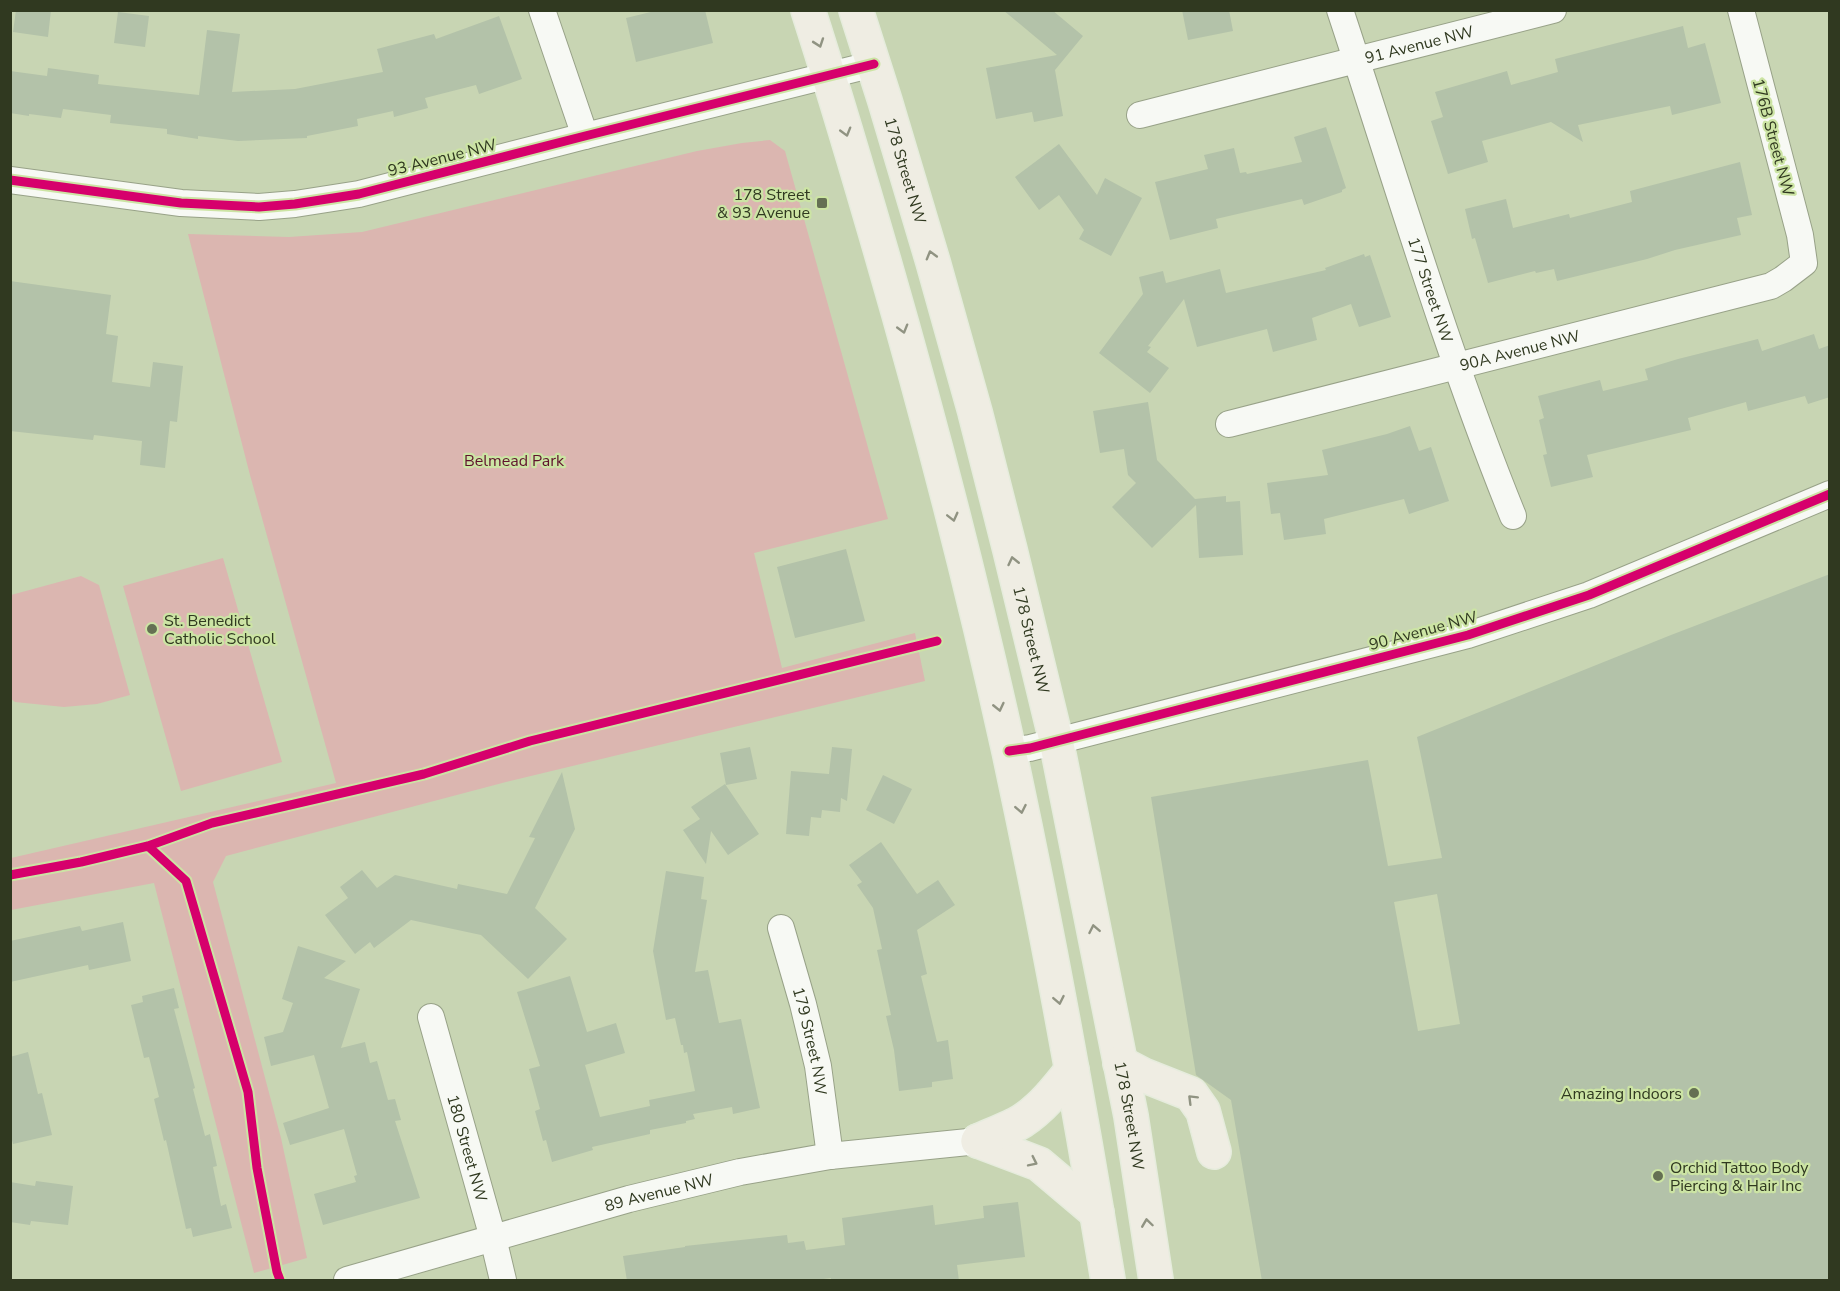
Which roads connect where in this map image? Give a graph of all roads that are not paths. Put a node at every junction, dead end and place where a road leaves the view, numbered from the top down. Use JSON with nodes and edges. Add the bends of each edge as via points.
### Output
{"nodes":[{"id":1,"x":542,"y":10,"type":"edge"},
{"id":2,"x":808,"y":10,"type":"edge"},
{"id":3,"x":856,"y":10,"type":"edge"},
{"id":4,"x":1340,"y":10,"type":"edge"},
{"id":5,"x":1553,"y":10,"type":"edge"},
{"id":6,"x":1741,"y":10,"type":"edge"},
{"id":7,"x":1356,"y":59,"type":"junction"},
{"id":8,"x":874,"y":64,"type":"junction"},
{"id":9,"x":830,"y":76,"type":"junction"},
{"id":10,"x":1140,"y":115,"type":"dead end"},
{"id":11,"x":585,"y":135,"type":"junction"},
{"id":12,"x":10,"y":180,"type":"edge"},
{"id":13,"x":1804,"y":263,"type":"joint"},
{"id":14,"x":1458,"y":367,"type":"junction"},
{"id":15,"x":1229,"y":424,"type":"dead end"},
{"id":16,"x":1830,"y":494,"type":"edge"},
{"id":17,"x":1513,"y":516,"type":"dead end"},
{"id":18,"x":1056,"y":740,"type":"junction"},
{"id":19,"x":1009,"y":751,"type":"junction"},
{"id":20,"x":781,"y":928,"type":"dead end"},
{"id":21,"x":431,"y":1017,"type":"dead end"},
{"id":22,"x":1120,"y":1063,"type":"junction"},
{"id":23,"x":1072,"y":1070,"type":"junction"},
{"id":24,"x":978,"y":1141,"type":"junction"},
{"id":25,"x":1214,"y":1152,"type":"dead end"},
{"id":26,"x":830,"y":1156,"type":"junction"},
{"id":27,"x":1097,"y":1213,"type":"junction"},
{"id":28,"x":493,"y":1238,"type":"junction"},
{"id":29,"x":347,"y":1281,"type":"edge"},
{"id":30,"x":503,"y":1281,"type":"edge"},
{"id":31,"x":1108,"y":1281,"type":"edge"},
{"id":32,"x":1156,"y":1281,"type":"edge"}],
"edges":[{"from":1,"to":11,"type":"street"},
{"from":2,"to":9,"type":"main road","one_way":true},
{"from":3,"to":8,"type":"main road","name":"178 Street NW"},
{"from":4,"to":7,"type":"street","name":"177 Street NW"},
{"from":5,"to":7,"type":"street","name":"91 Avenue NW"},
{"from":6,"to":13,"type":"street","name":"176B Street NW"},
{"from":7,"to":10,"type":"street"},
{"from":7,"to":14,"type":"street","name":"177 Street NW"},
{"from":8,"to":9,"type":"street","name":"93 Avenue NW"},
{"from":18,"to":8,"type":"main road","name":"178 Street NW","one_way":true,"via":[[972,402]]},
{"from":9,"to":11,"type":"street","name":"93 Avenue NW"},
{"from":9,"to":19,"type":"main road","one_way":true,"via":[[931,425]]},
{"from":11,"to":12,"type":"street","name":"93 Avenue NW","via":[[359,194],[259,207],[181,203]]},
{"from":13,"to":14,"type":"street","name":"90A Avenue NW","via":[[1771,286]]},
{"from":14,"to":15,"type":"street","name":"90A Avenue NW"},
{"from":14,"to":17,"type":"street","name":"177 Street NW"},
{"from":16,"to":18,"type":"street","name":"90 Avenue NW","via":[[1598,591],[1499,626]]},
{"from":18,"to":19,"type":"street","name":"90 Avenue NW"},
{"from":22,"to":18,"type":"main road","name":"178 Street NW","one_way":true},
{"from":19,"to":23,"type":"main road","one_way":true},
{"from":20,"to":26,"type":"street","name":"179 Street NW","via":[[816,1056]]},
{"from":21,"to":28,"type":"street","name":"180 Street NW"},
{"from":25,"to":22,"type":"main road","one_way":true,"via":[[1203,1111],[1191,1094]]},
{"from":32,"to":22,"type":"main road","name":"178 Street NW","one_way":true},
{"from":23,"to":24,"type":"main road","via":[[1040,1107],[1020,1122]]},
{"from":23,"to":27,"type":"main road"},
{"from":24,"to":26,"type":"street","name":"89 Avenue NW"},
{"from":24,"to":27,"type":"main road","one_way":true,"via":[[1039,1164]]},
{"from":26,"to":28,"type":"street","name":"89 Avenue NW","via":[[684,1184]]},
{"from":27,"to":31,"type":"main road"},
{"from":28,"to":29,"type":"street","name":"89 Avenue NW"},
{"from":28,"to":30,"type":"street","name":"180 Street NW"}]}
